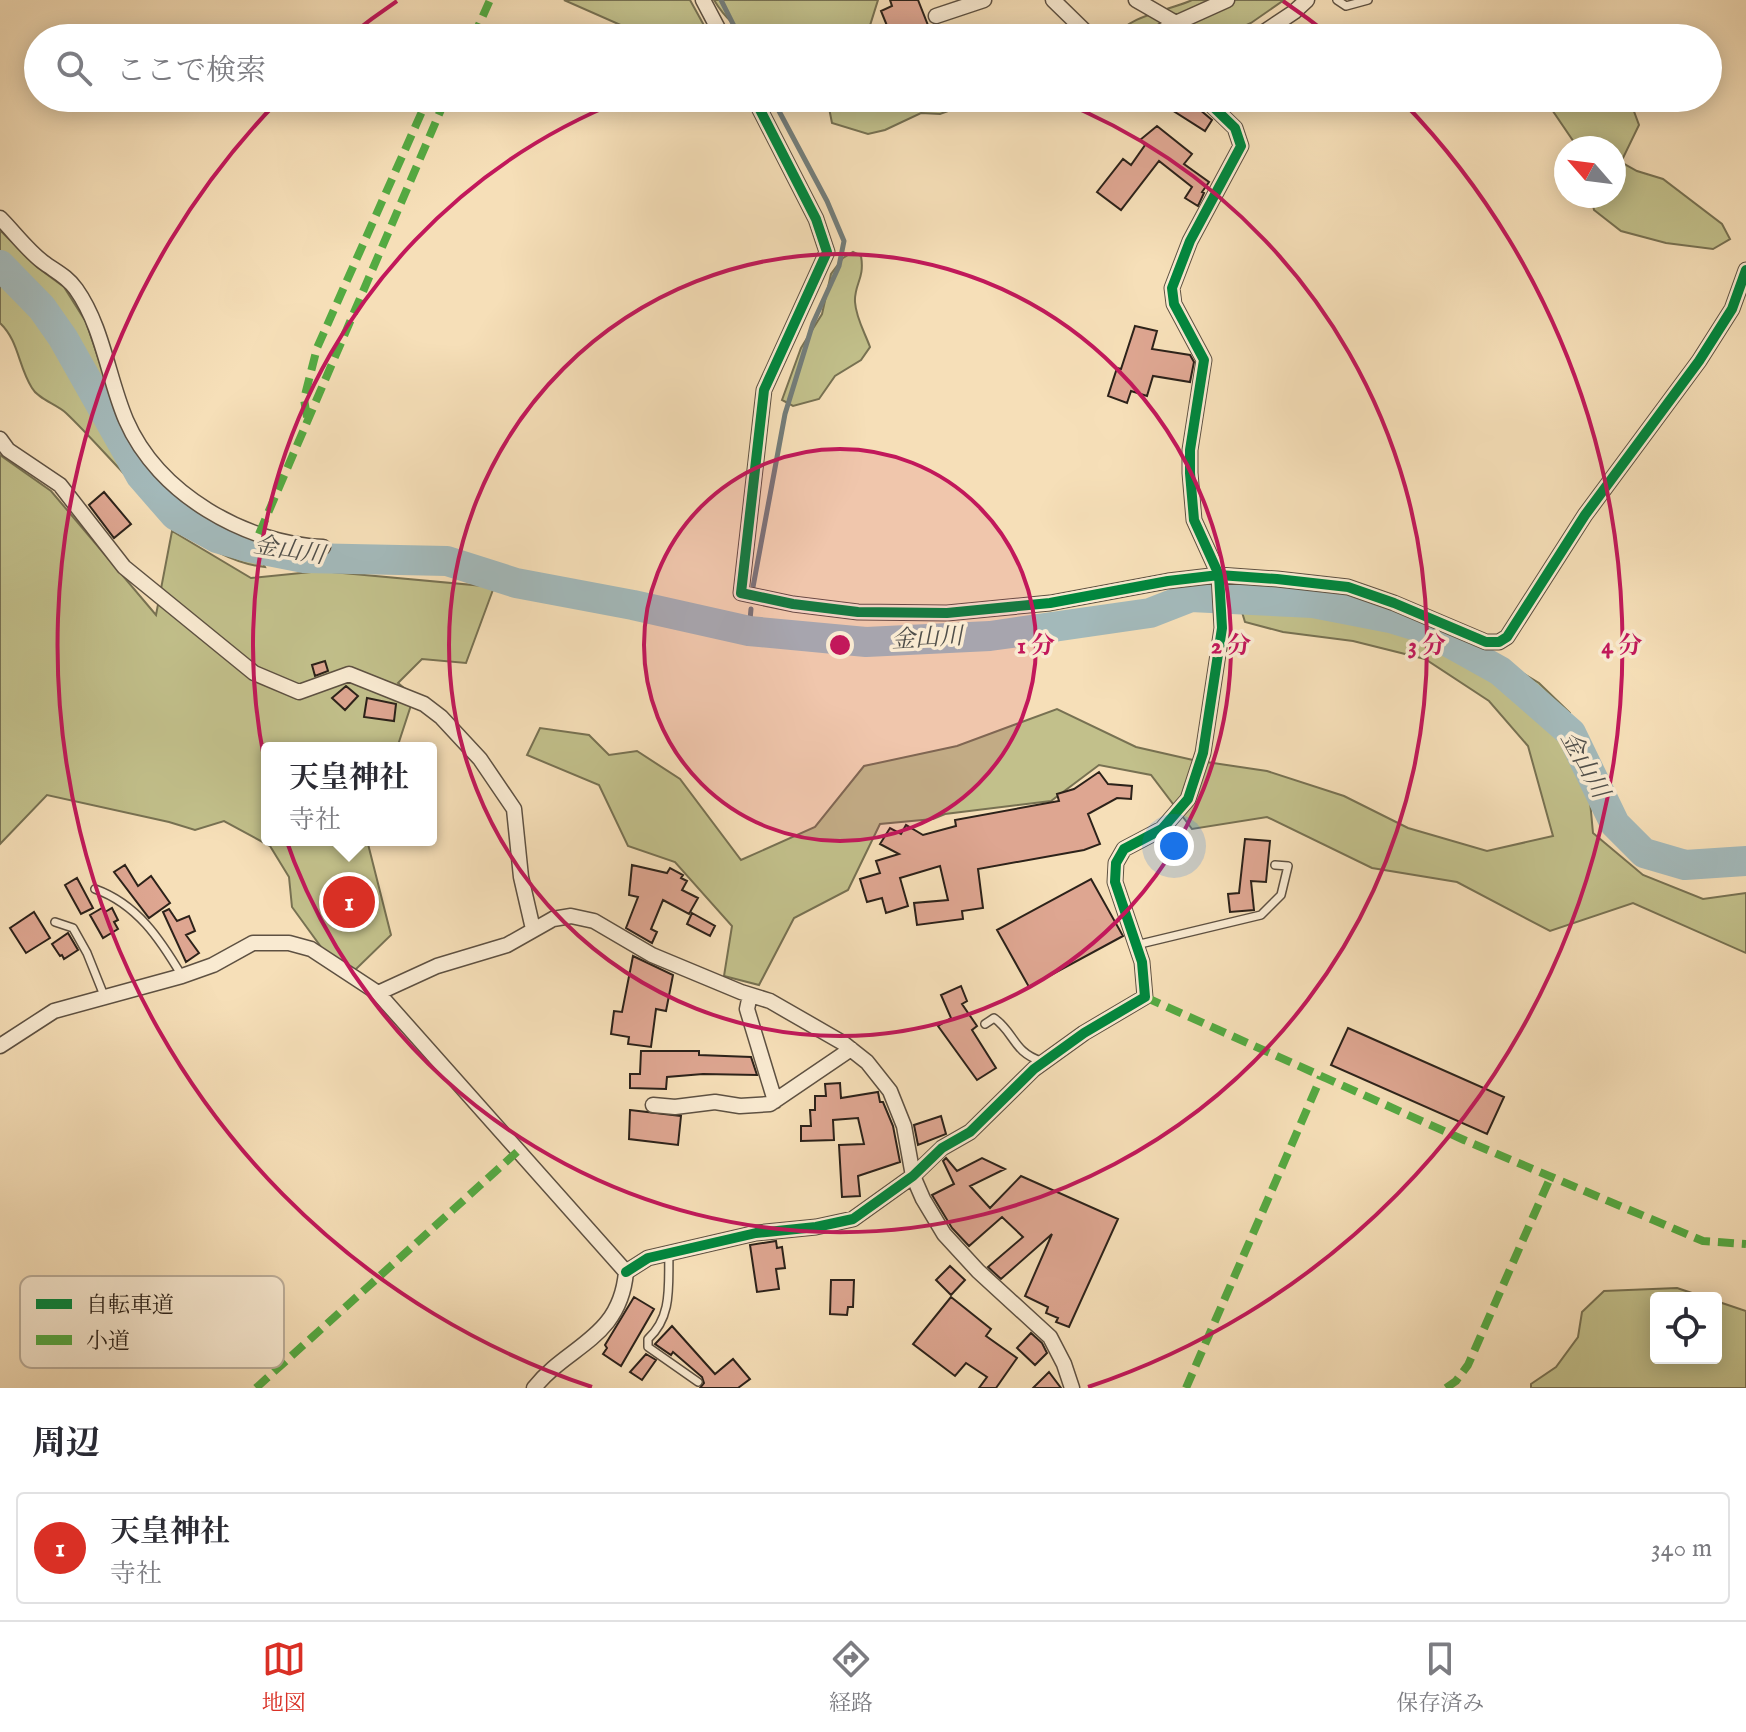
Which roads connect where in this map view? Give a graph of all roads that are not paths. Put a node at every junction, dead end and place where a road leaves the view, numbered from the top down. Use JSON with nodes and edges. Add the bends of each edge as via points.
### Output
{"nodes":[{"id":1,"x":703,"y":0,"type":"edge"},
{"id":2,"x":984,"y":0,"type":"edge"},
{"id":3,"x":1053,"y":0,"type":"edge"},
{"id":4,"x":1136,"y":0,"type":"edge"},
{"id":5,"x":1227,"y":0,"type":"edge"},
{"id":6,"x":1307,"y":0,"type":"edge"},
{"id":7,"x":1337,"y":0,"type":"edge"},
{"id":8,"x":1368,"y":0,"type":"edge"},
{"id":9,"x":936,"y":16,"type":"dead end"},
{"id":10,"x":1177,"y":23,"type":"joint"},
{"id":11,"x":716,"y":24,"type":"edge"},
{"id":12,"x":1078,"y":24,"type":"edge"},
{"id":13,"x":1276,"y":24,"type":"edge"},
{"id":14,"x":761,"y":112,"type":"edge"},
{"id":15,"x":1218,"y":112,"type":"edge"},
{"id":16,"x":0,"y":218,"type":"edge"},
{"id":17,"x":1746,"y":270,"type":"edge"},
{"id":18,"x":0,"y":439,"type":"edge"},
{"id":19,"x":323,"y":547,"type":"dead end"},
{"id":20,"x":1220,"y":580,"type":"junction"},
{"id":21,"x":1275,"y":865,"type":"dead end"},
{"id":22,"x":95,"y":889,"type":"dead end"},
{"id":23,"x":55,"y":922,"type":"dead end"},
{"id":24,"x":533,"y":929,"type":"junction"},
{"id":25,"x":1136,"y":945,"type":"junction"},
{"id":26,"x":182,"y":976,"type":"junction"},
{"id":27,"x":378,"y":993,"type":"junction"},
{"id":28,"x":750,"y":995,"type":"junction"},
{"id":29,"x":105,"y":998,"type":"junction"},
{"id":30,"x":985,"y":1024,"type":"dead end"},
{"id":31,"x":1,"y":1043,"type":"edge"},
{"id":32,"x":851,"y":1049,"type":"junction"},
{"id":33,"x":1043,"y":1062,"type":"junction"},
{"id":34,"x":775,"y":1101,"type":"junction"},
{"id":35,"x":653,"y":1105,"type":"dead end"},
{"id":36,"x":913,"y":1176,"type":"junction"},
{"id":37,"x":669,"y":1253,"type":"junction"},
{"id":38,"x":626,"y":1272,"type":"junction"},
{"id":39,"x":698,"y":1382,"type":"dead end"},
{"id":40,"x":534,"y":1388,"type":"edge"},
{"id":41,"x":1072,"y":1388,"type":"edge"}],
"edges":[{"from":1,"to":11,"type":"street"},
{"from":2,"to":9,"type":"street"},
{"from":3,"to":12,"type":"street"},
{"from":4,"to":10,"type":"street"},
{"from":5,"to":10,"type":"street"},
{"from":6,"to":13,"type":"street"},
{"from":7,"to":8,"type":"lane","via":[[1346,6]]},
{"from":14,"to":20,"type":"street","via":[[816,219],[827,252],[764,390],[741,593],[858,612],[947,613],[1050,603],[1168,581]]},
{"from":15,"to":20,"type":"street","via":[[1235,128],[1241,146],[1190,241],[1172,288],[1174,304],[1204,360],[1190,473],[1194,520]]},
{"from":16,"to":19,"type":"street","via":[[76,289],[127,422],[147,456],[181,493],[240,527],[295,546]]},
{"from":17,"to":20,"type":"street","via":[[1732,309],[1699,361],[1499,642],[1486,642],[1348,587]]},
{"from":18,"to":24,"type":"street","via":[[60,485],[124,567],[254,673],[299,692],[349,674],[424,704],[441,717],[480,759],[514,809]]},
{"from":20,"to":25,"type":"street","via":[[1222,628],[1203,753],[1188,799],[1162,829],[1124,849],[1116,863],[1115,882]]},
{"from":21,"to":25,"type":"lane","via":[[1288,866],[1281,895],[1261,915]]},
{"from":22,"to":26,"type":"lane","via":[[116,897],[155,932]]},
{"from":23,"to":29,"type":"lane","via":[[73,928]]},
{"from":24,"to":27,"type":"street","via":[[507,945],[437,966]]},
{"from":24,"to":28,"type":"street","via":[[571,916],[594,921],[652,955]]},
{"from":25,"to":33,"type":"street","via":[[1145,997]]},
{"from":26,"to":27,"type":"street","via":[[253,943],[289,943],[311,949]]},
{"from":26,"to":29,"type":"street"},
{"from":27,"to":38,"type":"street"},
{"from":28,"to":32,"type":"street","via":[[770,1001]]},
{"from":28,"to":34,"type":"street","via":[[747,1009]]},
{"from":29,"to":31,"type":"street","via":[[54,1011]]},
{"from":30,"to":33,"type":"lane","via":[[994,1018],[1026,1056]]},
{"from":32,"to":34,"type":"street"},
{"from":32,"to":36,"type":"street","via":[[890,1091],[904,1126]]},
{"from":33,"to":36,"type":"street","via":[[970,1132],[942,1148]]},
{"from":34,"to":35,"type":"street","via":[[762,1106]]},
{"from":36,"to":37,"type":"street","via":[[853,1219]]},
{"from":36,"to":41,"type":"street","via":[[944,1234],[1050,1337]]},
{"from":37,"to":38,"type":"street"},
{"from":37,"to":39,"type":"lane","via":[[666,1313],[648,1347]]},
{"from":38,"to":40,"type":"street","via":[[609,1320]]}]}
